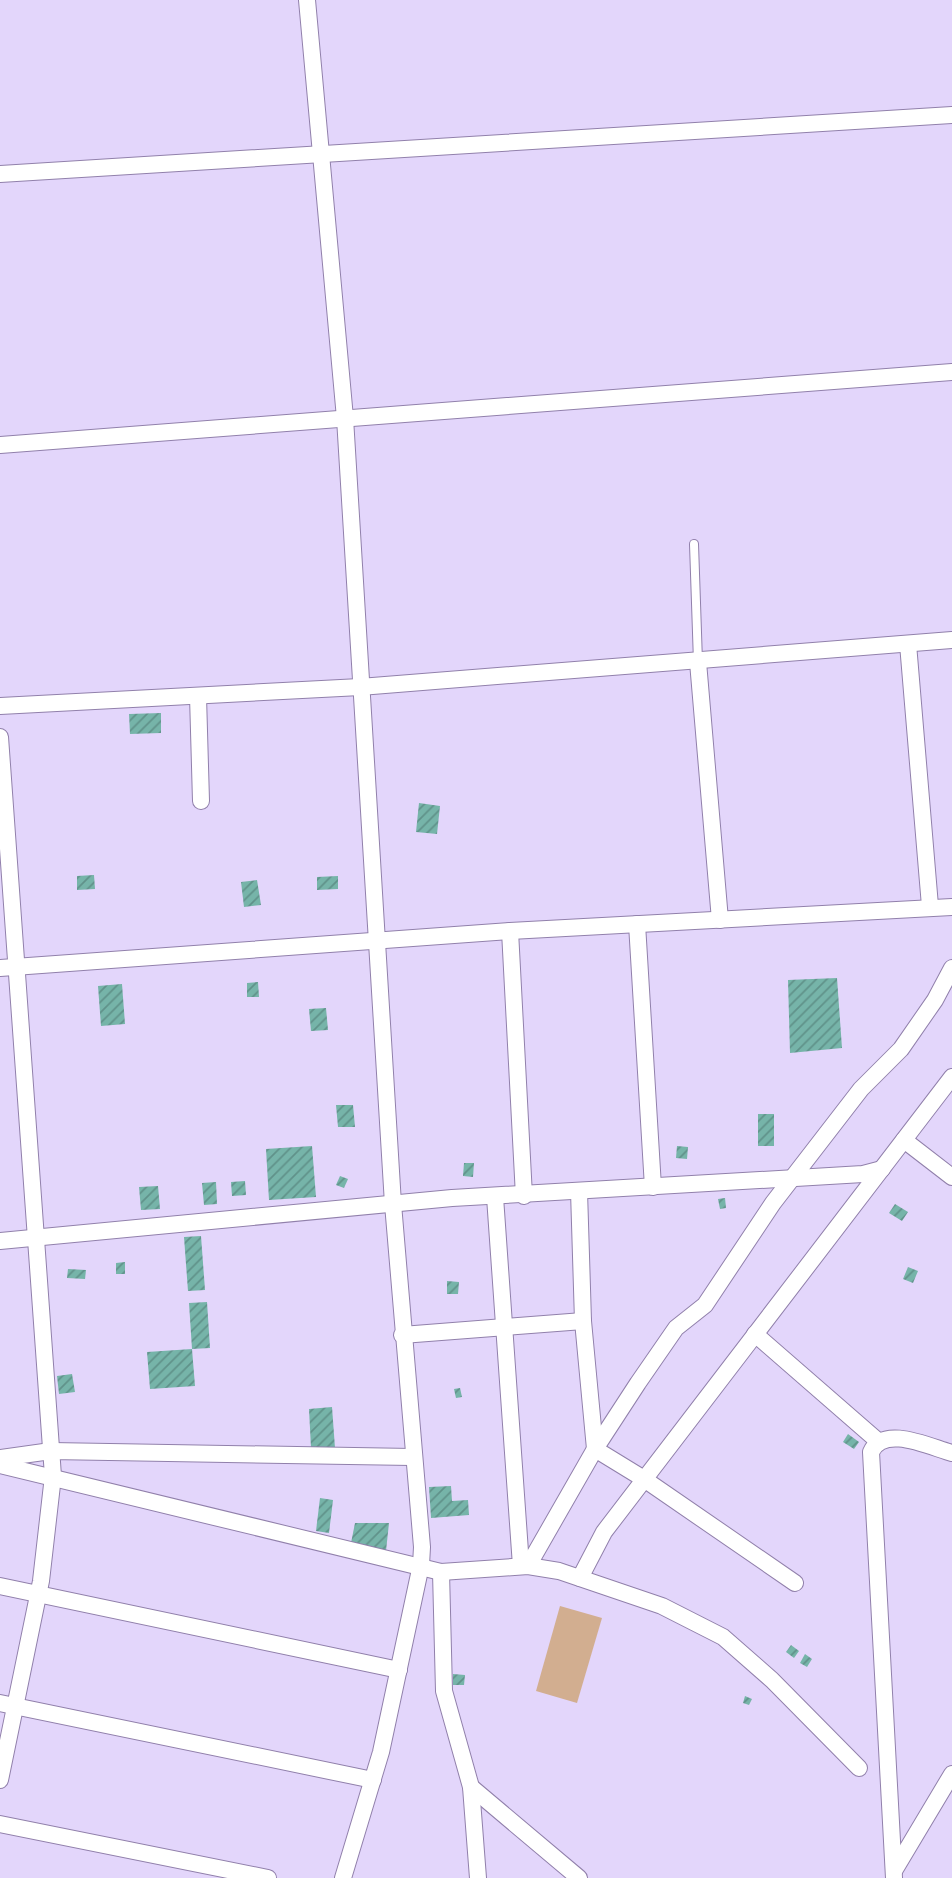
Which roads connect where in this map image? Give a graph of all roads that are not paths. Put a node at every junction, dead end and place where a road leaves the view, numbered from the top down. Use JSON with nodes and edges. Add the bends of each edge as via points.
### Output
{"nodes":[{"id":1,"x":307,"y":0,"type":"edge"},
{"id":2,"x":952,"y":115,"type":"edge"},
{"id":3,"x":321,"y":153,"type":"junction"},
{"id":4,"x":0,"y":174,"type":"edge"},
{"id":5,"x":952,"y":372,"type":"edge"},
{"id":6,"x":345,"y":418,"type":"junction"},
{"id":7,"x":0,"y":444,"type":"edge"},
{"id":8,"x":694,"y":544,"type":"dead end"},
{"id":9,"x":952,"y":640,"type":"edge"},
{"id":10,"x":908,"y":644,"type":"junction"},
{"id":11,"x":698,"y":662,"type":"junction"},
{"id":12,"x":360,"y":687,"type":"junction"},
{"id":13,"x":198,"y":696,"type":"junction"},
{"id":14,"x":0,"y":706,"type":"edge"},
{"id":15,"x":0,"y":737,"type":"edge"},
{"id":16,"x":201,"y":801,"type":"dead end"},
{"id":17,"x":930,"y":906,"type":"junction"},
{"id":18,"x":952,"y":908,"type":"edge"},
{"id":19,"x":720,"y":920,"type":"junction"},
{"id":20,"x":637,"y":924,"type":"junction"},
{"id":21,"x":510,"y":930,"type":"junction"},
{"id":22,"x":378,"y":939,"type":"junction"},
{"id":23,"x":19,"y":966,"type":"junction"},
{"id":24,"x":0,"y":968,"type":"edge"},
{"id":25,"x":952,"y":968,"type":"edge"},
{"id":26,"x":952,"y":1077,"type":"edge"},
{"id":27,"x":904,"y":1140,"type":"junction"},
{"id":28,"x":882,"y":1169,"type":"junction"},
{"id":29,"x":794,"y":1177,"type":"junction"},
{"id":30,"x":952,"y":1177,"type":"edge"},
{"id":31,"x":653,"y":1187,"type":"junction"},
{"id":32,"x":579,"y":1191,"type":"junction"},
{"id":33,"x":524,"y":1196,"type":"junction"},
{"id":34,"x":495,"y":1197,"type":"junction"},
{"id":35,"x":393,"y":1203,"type":"junction"},
{"id":36,"x":38,"y":1239,"type":"junction"},
{"id":37,"x":0,"y":1241,"type":"edge"},
{"id":38,"x":583,"y":1321,"type":"junction"},
{"id":39,"x":504,"y":1329,"type":"junction"},
{"id":40,"x":755,"y":1334,"type":"junction"},
{"id":41,"x":402,"y":1335,"type":"junction"},
{"id":42,"x":878,"y":1442,"type":"junction"},
{"id":43,"x":595,"y":1449,"type":"junction"},
{"id":44,"x":51,"y":1451,"type":"junction"},
{"id":45,"x":952,"y":1453,"type":"edge"},
{"id":46,"x":412,"y":1457,"type":"junction"},
{"id":47,"x":0,"y":1458,"type":"edge"},
{"id":48,"x":0,"y":1465,"type":"edge"},
{"id":49,"x":53,"y":1476,"type":"junction"},
{"id":50,"x":644,"y":1479,"type":"junction"},
{"id":51,"x":421,"y":1565,"type":"junction"},
{"id":52,"x":525,"y":1566,"type":"junction"},
{"id":53,"x":441,"y":1572,"type":"junction"},
{"id":54,"x":580,"y":1578,"type":"junction"},
{"id":55,"x":795,"y":1583,"type":"dead end"},
{"id":56,"x":0,"y":1586,"type":"edge"},
{"id":57,"x":38,"y":1594,"type":"junction"},
{"id":58,"x":399,"y":1670,"type":"junction"},
{"id":59,"x":0,"y":1703,"type":"edge"},
{"id":60,"x":17,"y":1706,"type":"junction"},
{"id":61,"x":859,"y":1768,"type":"dead end"},
{"id":62,"x":952,"y":1774,"type":"edge"},
{"id":63,"x":0,"y":1780,"type":"edge"},
{"id":64,"x":373,"y":1780,"type":"junction"},
{"id":65,"x":471,"y":1787,"type":"junction"},
{"id":66,"x":0,"y":1824,"type":"edge"},
{"id":67,"x":894,"y":1875,"type":"edge"},
{"id":68,"x":268,"y":1878,"type":"edge"},
{"id":69,"x":343,"y":1878,"type":"edge"},
{"id":70,"x":478,"y":1878,"type":"edge"},
{"id":71,"x":579,"y":1878,"type":"edge"}],
"edges":[{"from":1,"to":3,"type":"street"},
{"from":2,"to":3,"type":"street"},
{"from":3,"to":4,"type":"street"},
{"from":3,"to":6,"type":"street"},
{"from":5,"to":6,"type":"street"},
{"from":6,"to":7,"type":"street"},
{"from":6,"to":12,"type":"street"},
{"from":8,"to":11,"type":"lane"},
{"from":9,"to":10,"type":"street"},
{"from":10,"to":11,"type":"street"},
{"from":10,"to":17,"type":"street"},
{"from":11,"to":12,"type":"street"},
{"from":11,"to":19,"type":"street"},
{"from":12,"to":13,"type":"street"},
{"from":12,"to":22,"type":"street"},
{"from":13,"to":14,"type":"street"},
{"from":13,"to":16,"type":"street"},
{"from":15,"to":23,"type":"street"},
{"from":17,"to":18,"type":"street"},
{"from":17,"to":19,"type":"street"},
{"from":19,"to":20,"type":"street"},
{"from":20,"to":21,"type":"street"},
{"from":20,"to":31,"type":"street"},
{"from":21,"to":22,"type":"street"},
{"from":21,"to":33,"type":"street"},
{"from":22,"to":23,"type":"street"},
{"from":22,"to":35,"type":"street"},
{"from":23,"to":24,"type":"street"},
{"from":23,"to":36,"type":"street"},
{"from":25,"to":29,"type":"street","via":[[901,1049],[861,1089]]},
{"from":26,"to":27,"type":"street"},
{"from":27,"to":28,"type":"street"},
{"from":27,"to":30,"type":"street"},
{"from":28,"to":29,"type":"street"},
{"from":28,"to":40,"type":"street"},
{"from":29,"to":31,"type":"street"},
{"from":29,"to":43,"type":"street","via":[[705,1305],[676,1328]]},
{"from":31,"to":32,"type":"street"},
{"from":32,"to":33,"type":"street"},
{"from":32,"to":38,"type":"street"},
{"from":33,"to":34,"type":"street"},
{"from":34,"to":35,"type":"street"},
{"from":34,"to":39,"type":"street"},
{"from":35,"to":36,"type":"street"},
{"from":35,"to":41,"type":"street"},
{"from":36,"to":37,"type":"street"},
{"from":36,"to":44,"type":"street"},
{"from":38,"to":39,"type":"street"},
{"from":38,"to":43,"type":"street"},
{"from":39,"to":41,"type":"street"},
{"from":39,"to":52,"type":"street"},
{"from":40,"to":42,"type":"street"},
{"from":40,"to":50,"type":"street"},
{"from":41,"to":46,"type":"street"},
{"from":42,"to":45,"type":"street","via":[[893,1437]]},
{"from":42,"to":67,"type":"street","via":[[871,1452]]},
{"from":43,"to":50,"type":"street"},
{"from":43,"to":52,"type":"street"},
{"from":44,"to":46,"type":"street"},
{"from":44,"to":47,"type":"street"},
{"from":44,"to":49,"type":"street"},
{"from":46,"to":51,"type":"street"},
{"from":48,"to":49,"type":"street"},
{"from":49,"to":51,"type":"street"},
{"from":49,"to":57,"type":"street"},
{"from":50,"to":54,"type":"street","via":[[604,1532]]},
{"from":50,"to":55,"type":"street"},
{"from":51,"to":53,"type":"street"},
{"from":51,"to":58,"type":"street"},
{"from":52,"to":53,"type":"street"},
{"from":52,"to":54,"type":"street"},
{"from":53,"to":65,"type":"street","via":[[444,1690]]},
{"from":54,"to":61,"type":"street","via":[[662,1605],[723,1637]]},
{"from":56,"to":57,"type":"street"},
{"from":57,"to":58,"type":"street"},
{"from":57,"to":60,"type":"street"},
{"from":58,"to":64,"type":"street"},
{"from":59,"to":60,"type":"street"},
{"from":60,"to":63,"type":"street"},
{"from":60,"to":64,"type":"street"},
{"from":62,"to":67,"type":"street"},
{"from":64,"to":69,"type":"street"},
{"from":65,"to":70,"type":"street"},
{"from":65,"to":71,"type":"street"},
{"from":66,"to":68,"type":"street"}]}
